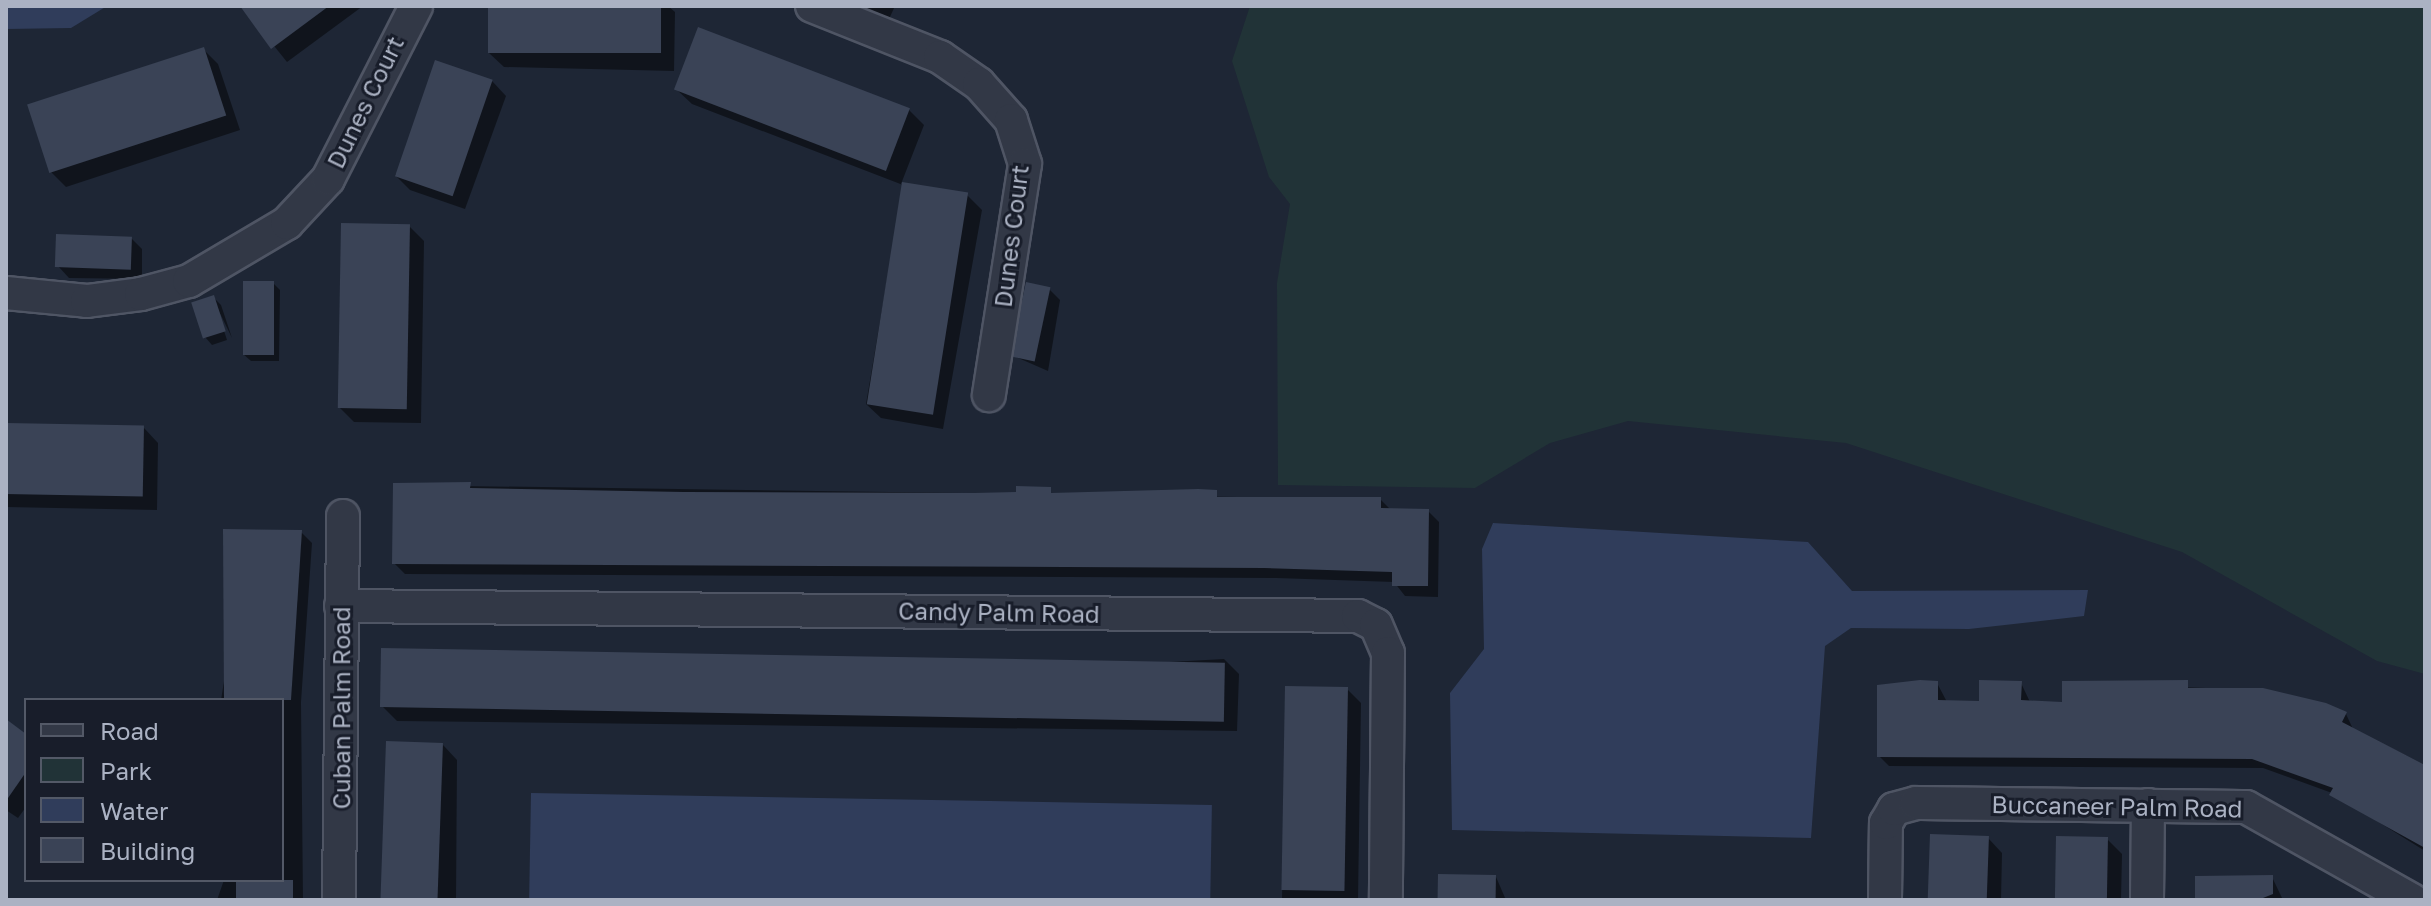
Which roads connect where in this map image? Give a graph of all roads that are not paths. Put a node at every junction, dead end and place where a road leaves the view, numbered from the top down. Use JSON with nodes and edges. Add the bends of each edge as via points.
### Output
{"nodes":[{"id":1,"x":416,"y":6,"type":"edge"},
{"id":2,"x":812,"y":6,"type":"edge"},
{"id":3,"x":6,"y":293,"type":"edge"},
{"id":4,"x":989,"y":395,"type":"dead end"},
{"id":5,"x":343,"y":516,"type":"dead end"},
{"id":6,"x":341,"y":606,"type":"junction"},
{"id":7,"x":2148,"y":805,"type":"junction"},
{"id":8,"x":339,"y":900,"type":"edge"},
{"id":9,"x":1386,"y":900,"type":"edge"},
{"id":10,"x":1885,"y":900,"type":"edge"},
{"id":11,"x":2147,"y":900,"type":"edge"},
{"id":12,"x":2412,"y":900,"type":"edge"}],
"edges":[{"from":1,"to":3,"type":"street","name":"Dunes Court","via":[[328,179],[287,223],[189,281],[141,294],[87,301]]},
{"from":2,"to":4,"type":"street","name":"Dunes Court","via":[[940,57],[979,84],[1011,120],[1025,164]]},
{"from":5,"to":6,"type":"street","name":"Cuban Palm Road"},
{"from":6,"to":8,"type":"street","name":"Cuban Palm Road"},
{"from":6,"to":9,"type":"street","name":"Candy Palm Road","via":[[1358,616],[1382,633],[1388,653]]},
{"from":7,"to":10,"type":"street","name":"Buccaneer Palm Road","via":[[1916,803],[1894,809],[1885,831]]},
{"from":7,"to":11,"type":"street"},
{"from":7,"to":12,"type":"street","name":"Buccaneer Palm Road","via":[[2259,810]]}]}
